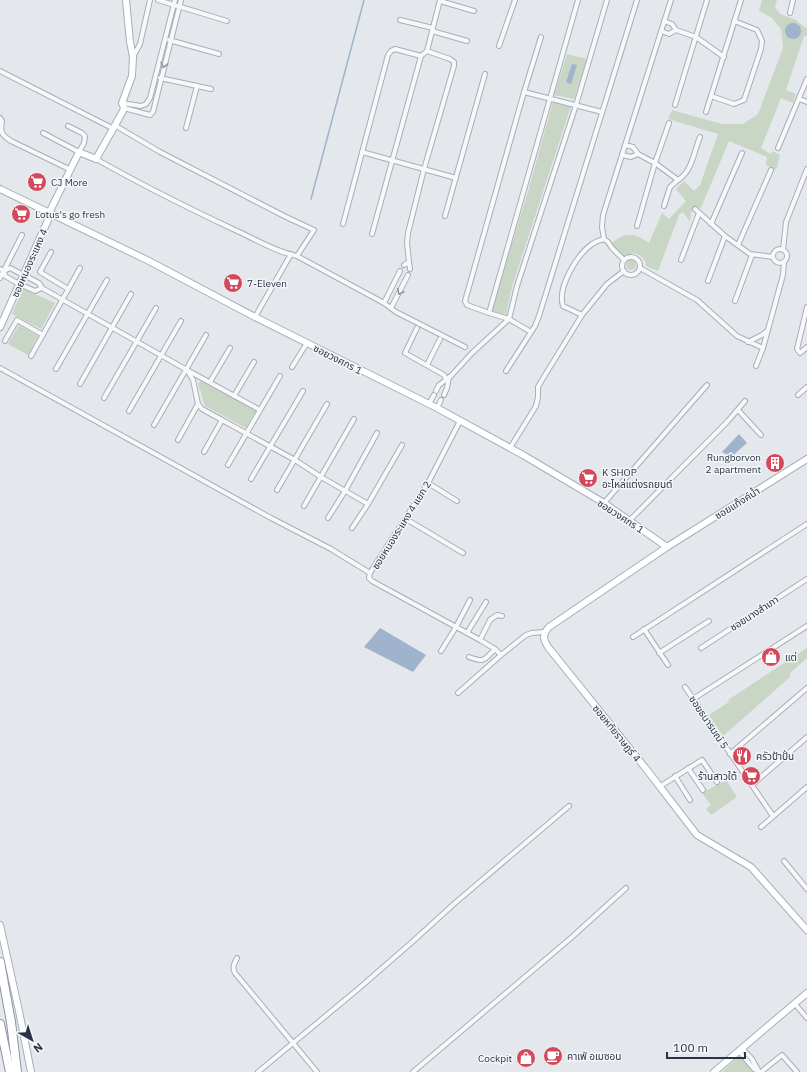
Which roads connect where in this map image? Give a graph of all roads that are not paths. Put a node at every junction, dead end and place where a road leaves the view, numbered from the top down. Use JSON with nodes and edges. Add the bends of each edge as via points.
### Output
{"nodes":[{"id":1,"x":126,"y":0,"type":"edge"},
{"id":2,"x":150,"y":0,"type":"edge"},
{"id":3,"x":158,"y":0,"type":"edge"},
{"id":4,"x":175,"y":0,"type":"edge"},
{"id":5,"x":181,"y":0,"type":"edge"},
{"id":6,"x":515,"y":0,"type":"edge"},
{"id":7,"x":578,"y":0,"type":"edge"},
{"id":8,"x":607,"y":0,"type":"edge"},
{"id":9,"x":637,"y":0,"type":"edge"},
{"id":10,"x":671,"y":0,"type":"edge"},
{"id":11,"x":707,"y":0,"type":"edge"},
{"id":12,"x":741,"y":0,"type":"edge"},
{"id":13,"x":793,"y":0,"type":"edge"},
{"id":14,"x":440,"y":1,"type":"edge"},
{"id":15,"x":174,"y":5,"type":"junction"},
{"id":16,"x":179,"y":6,"type":"junction"},
{"id":17,"x":474,"y":11,"type":"dead end"},
{"id":18,"x":790,"y":14,"type":"dead end"},
{"id":19,"x":400,"y":20,"type":"dead end"},
{"id":20,"x":227,"y":21,"type":"dead end"},
{"id":21,"x":664,"y":21,"type":"junction"},
{"id":22,"x":734,"y":21,"type":"junction"},
{"id":23,"x":432,"y":30,"type":"junction"},
{"id":24,"x":676,"y":30,"type":"junction"},
{"id":25,"x":660,"y":31,"type":"junction"},
{"id":26,"x":541,"y":36,"type":"dead end"},
{"id":27,"x":696,"y":37,"type":"junction"},
{"id":28,"x":164,"y":39,"type":"junction"},
{"id":29,"x":171,"y":40,"type":"junction"},
{"id":30,"x":467,"y":41,"type":"dead end"},
{"id":31,"x":499,"y":46,"type":"dead end"},
{"id":32,"x":427,"y":52,"type":"junction"},
{"id":33,"x":219,"y":54,"type":"dead end"},
{"id":34,"x":421,"y":56,"type":"junction"},
{"id":35,"x":134,"y":57,"type":"junction"},
{"id":36,"x":724,"y":57,"type":"junction"},
{"id":37,"x":0,"y":71,"type":"edge"},
{"id":38,"x":485,"y":74,"type":"dead end"},
{"id":39,"x":156,"y":76,"type":"junction"},
{"id":40,"x":161,"y":78,"type":"junction"},
{"id":41,"x":807,"y":79,"type":"edge"},
{"id":42,"x":197,"y":86,"type":"junction"},
{"id":43,"x":211,"y":89,"type":"dead end"},
{"id":44,"x":524,"y":92,"type":"junction"},
{"id":45,"x":711,"y":96,"type":"junction"},
{"id":46,"x":550,"y":98,"type":"junction"},
{"id":47,"x":799,"y":99,"type":"junction"},
{"id":48,"x":807,"y":102,"type":"edge"},
{"id":49,"x":576,"y":105,"type":"junction"},
{"id":50,"x":674,"y":105,"type":"dead end"},
{"id":51,"x":123,"y":106,"type":"junction"},
{"id":52,"x":602,"y":112,"type":"junction"},
{"id":53,"x":706,"y":112,"type":"dead end"},
{"id":54,"x":0,"y":118,"type":"edge"},
{"id":55,"x":669,"y":123,"type":"dead end"},
{"id":56,"x":68,"y":126,"type":"dead end"},
{"id":57,"x":115,"y":127,"type":"junction"},
{"id":58,"x":186,"y":128,"type":"dead end"},
{"id":59,"x":43,"y":133,"type":"dead end"},
{"id":60,"x":700,"y":137,"type":"dead end"},
{"id":61,"x":625,"y":145,"type":"junction"},
{"id":62,"x":778,"y":148,"type":"dead end"},
{"id":63,"x":79,"y":152,"type":"junction"},
{"id":64,"x":362,"y":152,"type":"junction"},
{"id":65,"x":742,"y":153,"type":"dead end"},
{"id":66,"x":638,"y":154,"type":"junction"},
{"id":67,"x":622,"y":155,"type":"junction"},
{"id":68,"x":96,"y":159,"type":"junction"},
{"id":69,"x":392,"y":161,"type":"junction"},
{"id":70,"x":655,"y":163,"type":"junction"},
{"id":71,"x":424,"y":169,"type":"junction"},
{"id":72,"x":807,"y":169,"type":"edge"},
{"id":73,"x":71,"y":170,"type":"junction"},
{"id":74,"x":771,"y":170,"type":"dead end"},
{"id":75,"x":456,"y":178,"type":"junction"},
{"id":76,"x":678,"y":180,"type":"junction"},
{"id":77,"x":0,"y":189,"type":"edge"},
{"id":78,"x":664,"y":206,"type":"dead end"},
{"id":79,"x":49,"y":213,"type":"junction"},
{"id":80,"x":445,"y":216,"type":"dead end"},
{"id":81,"x":343,"y":224,"type":"dead end"},
{"id":82,"x":711,"y":224,"type":"junction"},
{"id":83,"x":637,"y":226,"type":"dead end"},
{"id":84,"x":372,"y":234,"type":"dead end"},
{"id":85,"x":22,"y":235,"type":"dead end"},
{"id":86,"x":725,"y":236,"type":"junction"},
{"id":87,"x":604,"y":239,"type":"junction"},
{"id":88,"x":738,"y":245,"type":"junction"},
{"id":89,"x":783,"y":250,"type":"junction"},
{"id":90,"x":51,"y":252,"type":"dead end"},
{"id":91,"x":291,"y":254,"type":"junction"},
{"id":92,"x":752,"y":255,"type":"junction"},
{"id":93,"x":773,"y":255,"type":"junction"},
{"id":94,"x":297,"y":256,"type":"junction"},
{"id":95,"x":624,"y":260,"type":"junction"},
{"id":96,"x":681,"y":260,"type":"dead end"},
{"id":97,"x":409,"y":262,"type":"junction"},
{"id":98,"x":784,"y":262,"type":"junction"},
{"id":99,"x":404,"y":265,"type":"dead end"},
{"id":100,"x":80,"y":268,"type":"dead end"},
{"id":101,"x":640,"y":268,"type":"junction"},
{"id":102,"x":410,"y":269,"type":"dead end"},
{"id":103,"x":2,"y":270,"type":"edge"},
{"id":104,"x":400,"y":271,"type":"dead end"},
{"id":105,"x":624,"y":271,"type":"junction"},
{"id":106,"x":23,"y":275,"type":"junction"},
{"id":107,"x":408,"y":275,"type":"dead end"},
{"id":108,"x":0,"y":278,"type":"edge"},
{"id":109,"x":106,"y":280,"type":"dead end"},
{"id":110,"x":708,"y":281,"type":"dead end"},
{"id":111,"x":19,"y":284,"type":"junction"},
{"id":112,"x":42,"y":288,"type":"junction"},
{"id":113,"x":68,"y":289,"type":"junction"},
{"id":114,"x":131,"y":294,"type":"dead end"},
{"id":115,"x":62,"y":300,"type":"junction"},
{"id":116,"x":735,"y":302,"type":"dead end"},
{"id":117,"x":384,"y":303,"type":"junction"},
{"id":118,"x":156,"y":308,"type":"dead end"},
{"id":119,"x":391,"y":308,"type":"junction"},
{"id":120,"x":807,"y":308,"type":"edge"},
{"id":121,"x":489,"y":313,"type":"junction"},
{"id":122,"x":87,"y":314,"type":"junction"},
{"id":123,"x":582,"y":315,"type":"junction"},
{"id":124,"x":255,"y":317,"type":"junction"},
{"id":125,"x":509,"y":318,"type":"junction"},
{"id":126,"x":181,"y":321,"type":"dead end"},
{"id":127,"x":0,"y":327,"type":"edge"},
{"id":128,"x":112,"y":328,"type":"junction"},
{"id":129,"x":417,"y":328,"type":"dead end"},
{"id":130,"x":767,"y":331,"type":"junction"},
{"id":131,"x":531,"y":332,"type":"junction"},
{"id":132,"x":43,"y":335,"type":"junction"},
{"id":133,"x":206,"y":335,"type":"dead end"},
{"id":134,"x":440,"y":339,"type":"dead end"},
{"id":135,"x":5,"y":341,"type":"dead end"},
{"id":136,"x":137,"y":342,"type":"junction"},
{"id":137,"x":748,"y":342,"type":"junction"},
{"id":138,"x":308,"y":343,"type":"junction"},
{"id":139,"x":465,"y":347,"type":"dead end"},
{"id":140,"x":807,"y":347,"type":"edge"},
{"id":141,"x":230,"y":348,"type":"dead end"},
{"id":142,"x":763,"y":348,"type":"junction"},
{"id":143,"x":31,"y":356,"type":"dead end"},
{"id":144,"x":161,"y":356,"type":"junction"},
{"id":145,"x":254,"y":362,"type":"dead end"},
{"id":146,"x":426,"y":365,"type":"junction"},
{"id":147,"x":756,"y":366,"type":"dead end"},
{"id":148,"x":292,"y":367,"type":"dead end"},
{"id":149,"x":0,"y":368,"type":"edge"},
{"id":150,"x":56,"y":369,"type":"dead end"},
{"id":151,"x":186,"y":370,"type":"junction"},
{"id":152,"x":506,"y":371,"type":"dead end"},
{"id":153,"x":280,"y":376,"type":"dead end"},
{"id":154,"x":448,"y":378,"type":"junction"},
{"id":155,"x":210,"y":382,"type":"junction"},
{"id":156,"x":80,"y":384,"type":"dead end"},
{"id":157,"x":707,"y":385,"type":"dead end"},
{"id":158,"x":807,"y":387,"type":"edge"},
{"id":159,"x":303,"y":391,"type":"dead end"},
{"id":160,"x":444,"y":395,"type":"dead end"},
{"id":161,"x":798,"y":395,"type":"dead end"},
{"id":162,"x":234,"y":396,"type":"junction"},
{"id":163,"x":104,"y":398,"type":"dead end"},
{"id":164,"x":441,"y":400,"type":"dead end"},
{"id":165,"x":745,"y":401,"type":"dead end"},
{"id":166,"x":198,"y":404,"type":"junction"},
{"id":167,"x":327,"y":404,"type":"dead end"},
{"id":168,"x":429,"y":404,"type":"junction"},
{"id":169,"x":437,"y":408,"type":"junction"},
{"id":170,"x":260,"y":410,"type":"junction"},
{"id":171,"x":738,"y":410,"type":"junction"},
{"id":172,"x":129,"y":411,"type":"dead end"},
{"id":173,"x":354,"y":419,"type":"dead end"},
{"id":174,"x":222,"y":420,"type":"junction"},
{"id":175,"x":460,"y":421,"type":"junction"},
{"id":176,"x":154,"y":425,"type":"dead end"},
{"id":177,"x":246,"y":433,"type":"junction"},
{"id":178,"x":377,"y":433,"type":"dead end"},
{"id":179,"x":761,"y":435,"type":"dead end"},
{"id":180,"x":178,"y":440,"type":"dead end"},
{"id":181,"x":402,"y":445,"type":"dead end"},
{"id":182,"x":271,"y":447,"type":"junction"},
{"id":183,"x":510,"y":448,"type":"junction"},
{"id":184,"x":204,"y":452,"type":"dead end"},
{"id":185,"x":807,"y":459,"type":"edge"},
{"id":186,"x":295,"y":460,"type":"junction"},
{"id":187,"x":228,"y":465,"type":"dead end"},
{"id":188,"x":321,"y":477,"type":"junction"},
{"id":189,"x":251,"y":479,"type":"dead end"},
{"id":190,"x":428,"y":483,"type":"junction"},
{"id":191,"x":277,"y":490,"type":"dead end"},
{"id":192,"x":345,"y":491,"type":"junction"},
{"id":193,"x":458,"y":501,"type":"dead end"},
{"id":194,"x":604,"y":503,"type":"junction"},
{"id":195,"x":368,"y":504,"type":"junction"},
{"id":196,"x":304,"y":506,"type":"dead end"},
{"id":197,"x":328,"y":518,"type":"dead end"},
{"id":198,"x":406,"y":519,"type":"junction"},
{"id":199,"x":630,"y":520,"type":"junction"},
{"id":200,"x":807,"y":524,"type":"edge"},
{"id":201,"x":352,"y":528,"type":"dead end"},
{"id":202,"x":667,"y":547,"type":"junction"},
{"id":203,"x":462,"y":553,"type":"dead end"},
{"id":204,"x":370,"y":573,"type":"junction"},
{"id":205,"x":807,"y":579,"type":"edge"},
{"id":206,"x":470,"y":600,"type":"dead end"},
{"id":207,"x":486,"y":602,"type":"dead end"},
{"id":208,"x":502,"y":616,"type":"dead end"},
{"id":209,"x":709,"y":621,"type":"dead end"},
{"id":210,"x":807,"y":626,"type":"edge"},
{"id":211,"x":456,"y":627,"type":"junction"},
{"id":212,"x":644,"y":629,"type":"junction"},
{"id":213,"x":544,"y":632,"type":"junction"},
{"id":214,"x":467,"y":633,"type":"junction"},
{"id":215,"x":633,"y":637,"type":"dead end"},
{"id":216,"x":480,"y":640,"type":"junction"},
{"id":217,"x":700,"y":648,"type":"dead end"},
{"id":218,"x":495,"y":650,"type":"junction"},
{"id":219,"x":441,"y":651,"type":"dead end"},
{"id":220,"x":659,"y":653,"type":"junction"},
{"id":221,"x":501,"y":655,"type":"junction"},
{"id":222,"x":469,"y":657,"type":"dead end"},
{"id":223,"x":668,"y":665,"type":"dead end"},
{"id":224,"x":685,"y":687,"type":"dead end"},
{"id":225,"x":807,"y":688,"type":"edge"},
{"id":226,"x":458,"y":693,"type":"dead end"},
{"id":227,"x":693,"y":699,"type":"junction"},
{"id":228,"x":807,"y":737,"type":"edge"},
{"id":229,"x":730,"y":754,"type":"junction"},
{"id":230,"x":688,"y":768,"type":"junction"},
{"id":231,"x":675,"y":776,"type":"junction"},
{"id":232,"x":717,"y":782,"type":"dead end"},
{"id":233,"x":752,"y":784,"type":"junction"},
{"id":234,"x":659,"y":786,"type":"junction"},
{"id":235,"x":807,"y":787,"type":"edge"},
{"id":236,"x":703,"y":790,"type":"dead end"},
{"id":237,"x":690,"y":800,"type":"dead end"},
{"id":238,"x":569,"y":806,"type":"dead end"},
{"id":239,"x":773,"y":816,"type":"junction"},
{"id":240,"x":761,"y":827,"type":"dead end"},
{"id":241,"x":784,"y":861,"type":"dead end"},
{"id":242,"x":626,"y":888,"type":"dead end"},
{"id":243,"x":807,"y":889,"type":"edge"},
{"id":244,"x":0,"y":925,"type":"edge"},
{"id":245,"x":807,"y":930,"type":"edge"},
{"id":246,"x":237,"y":958,"type":"dead end"},
{"id":247,"x":0,"y":962,"type":"edge"},
{"id":248,"x":807,"y":993,"type":"edge"},
{"id":249,"x":794,"y":1004,"type":"junction"},
{"id":250,"x":807,"y":1018,"type":"edge"},
{"id":251,"x":0,"y":1024,"type":"edge"},
{"id":252,"x":292,"y":1043,"type":"junction"},
{"id":253,"x":740,"y":1049,"type":"junction"},
{"id":254,"x":10,"y":1072,"type":"edge"},
{"id":255,"x":17,"y":1072,"type":"edge"},
{"id":256,"x":31,"y":1072,"type":"edge"},
{"id":257,"x":258,"y":1072,"type":"edge"},
{"id":258,"x":317,"y":1072,"type":"edge"},
{"id":259,"x":413,"y":1072,"type":"edge"},
{"id":260,"x":714,"y":1072,"type":"edge"},
{"id":261,"x":760,"y":1072,"type":"edge"},
{"id":262,"x":796,"y":1072,"type":"edge"}],
"edges":[{"from":1,"to":35,"type":"street"},
{"from":2,"to":35,"type":"street","via":[[140,44]]},
{"from":3,"to":15,"type":"street"},
{"from":4,"to":15,"type":"street"},
{"from":5,"to":16,"type":"street"},
{"from":6,"to":31,"type":"street"},
{"from":7,"to":46,"type":"street"},
{"from":8,"to":49,"type":"street"},
{"from":9,"to":52,"type":"street"},
{"from":10,"to":21,"type":"street"},
{"from":11,"to":27,"type":"street"},
{"from":12,"to":22,"type":"street"},
{"from":13,"to":18,"type":"street"},
{"from":14,"to":17,"type":"street"},
{"from":14,"to":23,"type":"street"},
{"from":15,"to":16,"type":"street"},
{"from":15,"to":28,"type":"street"},
{"from":16,"to":20,"type":"street"},
{"from":16,"to":29,"type":"street"},
{"from":19,"to":23,"type":"street"},
{"from":21,"to":24,"type":"street","via":[[672,24]]},
{"from":21,"to":25,"type":"street"},
{"from":22,"to":36,"type":"street"},
{"from":22,"to":45,"type":"street","via":[[757,30],[762,41],[761,49],[744,100],[734,104]]},
{"from":23,"to":30,"type":"street"},
{"from":23,"to":32,"type":"street"},
{"from":24,"to":25,"type":"street","via":[[669,34]]},
{"from":24,"to":27,"type":"street"},
{"from":25,"to":61,"type":"street"},
{"from":26,"to":44,"type":"street"},
{"from":27,"to":36,"type":"street"},
{"from":27,"to":50,"type":"street"},
{"from":28,"to":29,"type":"street"},
{"from":28,"to":39,"type":"street"},
{"from":29,"to":33,"type":"street"},
{"from":29,"to":40,"type":"street","one_way":true},
{"from":32,"to":34,"type":"street"},
{"from":32,"to":71,"type":"street","via":[[450,59],[454,66]]},
{"from":34,"to":64,"type":"street","via":[[395,49],[388,55]]},
{"from":34,"to":69,"type":"street"},
{"from":35,"to":51,"type":"street","via":[[132,76]]},
{"from":36,"to":45,"type":"street"},
{"from":37,"to":57,"type":"street"},
{"from":38,"to":75,"type":"street"},
{"from":39,"to":40,"type":"street"},
{"from":39,"to":51,"type":"street","via":[[146,104]]},
{"from":40,"to":42,"type":"street"},
{"from":40,"to":51,"type":"street","via":[[153,112],[150,115]]},
{"from":41,"to":47,"type":"street"},
{"from":42,"to":43,"type":"street"},
{"from":42,"to":58,"type":"street"},
{"from":44,"to":46,"type":"street"},
{"from":44,"to":121,"type":"street","via":[[465,301],[467,305]]},
{"from":45,"to":53,"type":"street"},
{"from":46,"to":49,"type":"street"},
{"from":46,"to":121,"type":"street"},
{"from":47,"to":48,"type":"street"},
{"from":47,"to":62,"type":"street"},
{"from":49,"to":52,"type":"street"},
{"from":49,"to":125,"type":"street"},
{"from":51,"to":57,"type":"street"},
{"from":52,"to":131,"type":"street","via":[[539,316]]},
{"from":54,"to":73,"type":"street","via":[[4,136]]},
{"from":55,"to":70,"type":"street"},
{"from":56,"to":63,"type":"street","via":[[85,136]]},
{"from":57,"to":68,"type":"street"},
{"from":57,"to":94,"type":"street","via":[[314,230]]},
{"from":59,"to":63,"type":"street"},
{"from":60,"to":76,"type":"street","via":[[689,168]]},
{"from":61,"to":66,"type":"street","via":[[633,147]]},
{"from":61,"to":67,"type":"street"},
{"from":63,"to":68,"type":"street"},
{"from":63,"to":73,"type":"street","name":"ซอยหนองระแหง 4"},
{"from":64,"to":69,"type":"street"},
{"from":64,"to":81,"type":"street"},
{"from":65,"to":82,"type":"street"},
{"from":66,"to":67,"type":"street","via":[[631,157]]},
{"from":66,"to":70,"type":"street"},
{"from":67,"to":87,"type":"street","via":[[603,215]]},
{"from":68,"to":91,"type":"street","via":[[209,218]]},
{"from":69,"to":71,"type":"street"},
{"from":69,"to":84,"type":"street"},
{"from":70,"to":76,"type":"street"},
{"from":70,"to":83,"type":"street"},
{"from":71,"to":75,"type":"street"},
{"from":71,"to":97,"type":"street","via":[[407,238]]},
{"from":72,"to":89,"type":"street","via":[[786,222]]},
{"from":73,"to":79,"type":"street","name":"ซอยหนองระแหง 4"},
{"from":74,"to":88,"type":"street"},
{"from":75,"to":80,"type":"street"},
{"from":76,"to":78,"type":"street","via":[[670,187]]},
{"from":77,"to":79,"type":"street","name":"ซอยวงศกร 1"},
{"from":79,"to":106,"type":"street","name":"ซอยหนองระแหง 4"},
{"from":79,"to":124,"type":"street","name":"ซอยวงศกร 1","via":[[149,261]]},
{"from":82,"to":86,"type":"street"},
{"from":82,"to":96,"type":"street","via":[[697,211]]},
{"from":85,"to":103,"type":"street"},
{"from":86,"to":88,"type":"street"},
{"from":86,"to":110,"type":"street"},
{"from":87,"to":95,"type":"street"},
{"from":87,"to":123,"type":"street","via":[[593,243],[581,254],[574,264],[561,300],[563,306]]},
{"from":88,"to":92,"type":"street"},
{"from":89,"to":93,"type":"street","via":[[777,250]]},
{"from":89,"to":98,"type":"street","via":[[787,256]]},
{"from":90,"to":113,"type":"street","via":[[40,272]]},
{"from":91,"to":94,"type":"street"},
{"from":91,"to":124,"type":"street"},
{"from":92,"to":93,"type":"street"},
{"from":92,"to":116,"type":"street"},
{"from":93,"to":98,"type":"street","via":[[777,263]]},
{"from":94,"to":117,"type":"street"},
{"from":95,"to":101,"type":"street","via":[[635,257]]},
{"from":95,"to":105,"type":"street"},
{"from":97,"to":99,"type":"street"},
{"from":97,"to":102,"type":"street"},
{"from":98,"to":130,"type":"street","via":[[783,275]]},
{"from":100,"to":113,"type":"street"},
{"from":101,"to":105,"type":"street","via":[[632,275]]},
{"from":101,"to":137,"type":"street","via":[[697,300],[737,336]]},
{"from":103,"to":106,"type":"street","via":[[10,268]]},
{"from":103,"to":108,"type":"street"},
{"from":103,"to":111,"type":"street","via":[[5,276]]},
{"from":104,"to":117,"type":"street"},
{"from":105,"to":123,"type":"street","via":[[607,284]]},
{"from":106,"to":111,"type":"street","name":"ซอยหนองระแหง 4"},
{"from":106,"to":112,"type":"street","via":[[39,283]]},
{"from":107,"to":119,"type":"street","one_way":true},
{"from":109,"to":122,"type":"street"},
{"from":111,"to":112,"type":"street","via":[[34,291]]},
{"from":111,"to":127,"type":"street","name":"ซอยหนองระแหง 4"},
{"from":112,"to":115,"type":"street"},
{"from":113,"to":115,"type":"street"},
{"from":114,"to":128,"type":"street"},
{"from":115,"to":122,"type":"street"},
{"from":115,"to":132,"type":"street"},
{"from":117,"to":119,"type":"street"},
{"from":118,"to":136,"type":"street"},
{"from":119,"to":139,"type":"street"},
{"from":120,"to":140,"type":"street","via":[[797,349],[800,353]]},
{"from":121,"to":125,"type":"street"},
{"from":122,"to":128,"type":"street"},
{"from":122,"to":150,"type":"street"},
{"from":123,"to":183,"type":"street","via":[[538,387],[536,406]]},
{"from":124,"to":138,"type":"street","name":"ซอยวงศกร 1"},
{"from":125,"to":131,"type":"street"},
{"from":125,"to":154,"type":"street"},
{"from":126,"to":144,"type":"street"},
{"from":128,"to":136,"type":"street"},
{"from":128,"to":156,"type":"street"},
{"from":129,"to":146,"type":"street","via":[[405,353]]},
{"from":130,"to":137,"type":"street"},
{"from":130,"to":142,"type":"street"},
{"from":131,"to":152,"type":"street"},
{"from":132,"to":135,"type":"street","via":[[17,320]]},
{"from":132,"to":143,"type":"street"},
{"from":133,"to":151,"type":"street"},
{"from":134,"to":146,"type":"street"},
{"from":136,"to":144,"type":"street"},
{"from":136,"to":163,"type":"street"},
{"from":137,"to":142,"type":"street"},
{"from":138,"to":148,"type":"street"},
{"from":138,"to":168,"type":"street","name":"ซอยวงศกร 1"},
{"from":141,"to":155,"type":"street"},
{"from":142,"to":147,"type":"street"},
{"from":144,"to":151,"type":"street"},
{"from":144,"to":172,"type":"street"},
{"from":145,"to":162,"type":"street"},
{"from":146,"to":154,"type":"street"},
{"from":149,"to":204,"type":"street","via":[[341,554]]},
{"from":151,"to":155,"type":"street"},
{"from":151,"to":166,"type":"street","via":[[193,380]]},
{"from":151,"to":176,"type":"street"},
{"from":153,"to":170,"type":"street"},
{"from":154,"to":160,"type":"street"},
{"from":154,"to":168,"type":"street","via":[[439,385]]},
{"from":155,"to":162,"type":"street"},
{"from":157,"to":194,"type":"street"},
{"from":158,"to":161,"type":"street"},
{"from":159,"to":182,"type":"street"},
{"from":162,"to":170,"type":"street"},
{"from":164,"to":169,"type":"street"},
{"from":165,"to":171,"type":"street"},
{"from":166,"to":174,"type":"street"},
{"from":166,"to":180,"type":"street"},
{"from":167,"to":186,"type":"street"},
{"from":168,"to":169,"type":"street","name":"ซอยวงศกร 1"},
{"from":169,"to":175,"type":"street","name":"ซอยวงศกร 1"},
{"from":170,"to":177,"type":"street"},
{"from":171,"to":179,"type":"street"},
{"from":171,"to":199,"type":"street"},
{"from":173,"to":188,"type":"street"},
{"from":174,"to":177,"type":"street"},
{"from":174,"to":184,"type":"street"},
{"from":175,"to":183,"type":"street","name":"ซอยวงศกร 1"},
{"from":175,"to":190,"type":"street","name":"ซอยหนองระแหง 4 แยก 2"},
{"from":177,"to":182,"type":"street"},
{"from":177,"to":187,"type":"street"},
{"from":178,"to":192,"type":"street"},
{"from":181,"to":195,"type":"street"},
{"from":182,"to":186,"type":"street"},
{"from":182,"to":189,"type":"street"},
{"from":183,"to":194,"type":"street","name":"ซอยวงศกร 1"},
{"from":185,"to":202,"type":"street","name":"ซอยแท็งค์น้ำ"},
{"from":186,"to":188,"type":"street"},
{"from":186,"to":191,"type":"street"},
{"from":188,"to":192,"type":"street"},
{"from":188,"to":196,"type":"street"},
{"from":190,"to":193,"type":"street"},
{"from":190,"to":198,"type":"street","name":"ซอยหนองระแหง 4 แยก 2"},
{"from":192,"to":195,"type":"street"},
{"from":192,"to":197,"type":"street"},
{"from":194,"to":199,"type":"street","name":"ซอยวงศกร 1"},
{"from":195,"to":201,"type":"street"},
{"from":198,"to":203,"type":"street"},
{"from":198,"to":204,"type":"street","name":"ซอยหนองระแหง 4 แยก 2"},
{"from":199,"to":202,"type":"street","name":"ซอยวงศกร 1"},
{"from":200,"to":212,"type":"street"},
{"from":202,"to":213,"type":"street"},
{"from":204,"to":211,"type":"street","name":"ซอยหนองระแหง 4 แยก 2","via":[[369,578],[372,581]]},
{"from":205,"to":217,"type":"street","name":"ซอยนางสำเภา"},
{"from":206,"to":211,"type":"street"},
{"from":207,"to":214,"type":"street"},
{"from":208,"to":216,"type":"street","via":[[497,615],[490,620]]},
{"from":209,"to":220,"type":"street"},
{"from":210,"to":227,"type":"street"},
{"from":211,"to":214,"type":"street","name":"ซอยหนองระแหง 4 แยก 2"},
{"from":211,"to":219,"type":"street"},
{"from":212,"to":215,"type":"street"},
{"from":212,"to":220,"type":"street"},
{"from":213,"to":221,"type":"street","via":[[526,635]]},
{"from":213,"to":234,"type":"street","name":"ซอยหทัยราษฎร์ 4","via":[[548,647]]},
{"from":214,"to":216,"type":"street","name":"ซอยหนองระแหง 4 แยก 2"},
{"from":216,"to":218,"type":"street","name":"ซอยหนองระแหง 4 แยก 2"},
{"from":218,"to":221,"type":"street","name":"ซอยหนองระแหง 4 แยก 2"},
{"from":218,"to":222,"type":"street","via":[[482,660]]},
{"from":220,"to":223,"type":"street"},
{"from":221,"to":226,"type":"street"},
{"from":224,"to":227,"type":"street","name":"ซอยธนารมณ์ 5"},
{"from":225,"to":229,"type":"street"},
{"from":227,"to":229,"type":"street","name":"ซอยธนารมณ์ 5"},
{"from":228,"to":233,"type":"street"},
{"from":229,"to":233,"type":"street","name":"ซอยธนารมณ์ 5"},
{"from":230,"to":231,"type":"street"},
{"from":230,"to":232,"type":"street","via":[[702,760]]},
{"from":230,"to":236,"type":"street"},
{"from":231,"to":234,"type":"street"},
{"from":231,"to":237,"type":"street"},
{"from":233,"to":239,"type":"street","name":"ซอยธนารมณ์ 5"},
{"from":234,"to":245,"type":"street","name":"ซอยหทัยราษฎร์ 4","via":[[697,836],[751,867]]},
{"from":235,"to":239,"type":"street"},
{"from":238,"to":252,"type":"street"},
{"from":239,"to":240,"type":"street"},
{"from":241,"to":243,"type":"street"},
{"from":242,"to":259,"type":"street"},
{"from":244,"to":256,"type":"street"},
{"from":246,"to":252,"type":"street","via":[[233,965],[235,973]]},
{"from":247,"to":255,"type":"highway"},
{"from":248,"to":249,"type":"street"},
{"from":249,"to":250,"type":"street"},
{"from":249,"to":253,"type":"street"},
{"from":251,"to":254,"type":"highway"},
{"from":252,"to":257,"type":"street"},
{"from":252,"to":258,"type":"street"},
{"from":253,"to":260,"type":"street"},
{"from":253,"to":261,"type":"street","via":[[752,1059]]},
{"from":261,"to":262,"type":"street","via":[[782,1055]]}]}
